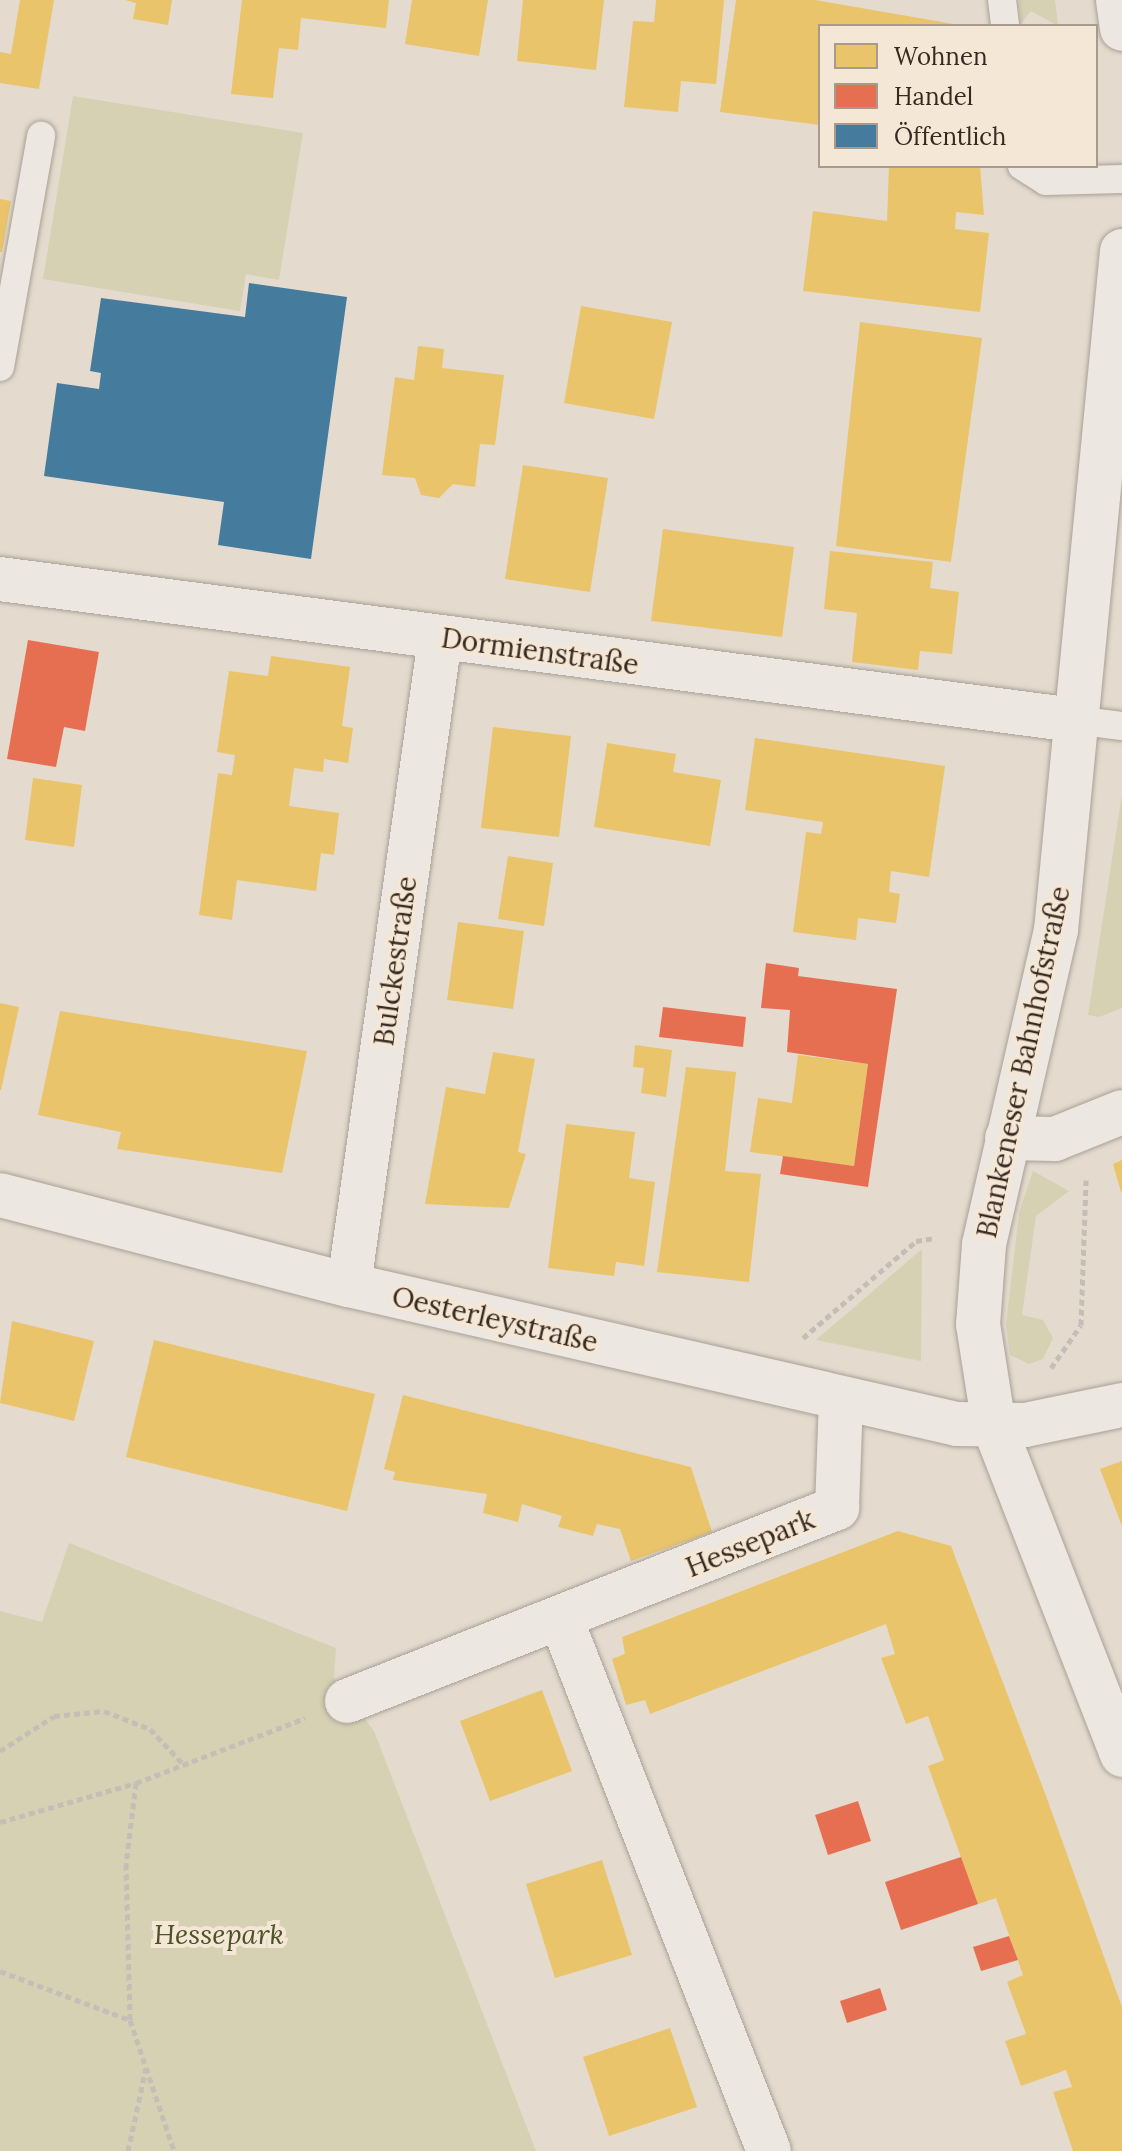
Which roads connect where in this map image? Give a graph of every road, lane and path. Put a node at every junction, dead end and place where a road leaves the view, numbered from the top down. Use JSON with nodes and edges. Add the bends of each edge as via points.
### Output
{"nodes":[{"id":1,"x":1002,"y":0,"type":"edge"},
{"id":2,"x":1118,"y":0,"type":"edge"},
{"id":3,"x":1005,"y":24,"type":"edge"},
{"id":4,"x":1122,"y":29,"type":"edge"},
{"id":5,"x":41,"y":136,"type":"dead end"},
{"id":6,"x":1025,"y":168,"type":"edge"},
{"id":7,"x":1122,"y":179,"type":"edge"},
{"id":8,"x":1122,"y":251,"type":"edge"},
{"id":9,"x":0,"y":367,"type":"edge"},
{"id":10,"x":0,"y":579,"type":"edge"},
{"id":11,"x":440,"y":638,"type":"junction"},
{"id":12,"x":1102,"y":724,"type":"edge"},
{"id":13,"x":1122,"y":1112,"type":"edge"},
{"id":14,"x":1074,"y":1133,"type":"junction"},
{"id":15,"x":1007,"y":1138,"type":"junction"},
{"id":16,"x":0,"y":1195,"type":"edge"},
{"id":17,"x":984,"y":1245,"type":"junction"},
{"id":18,"x":349,"y":1285,"type":"junction"},
{"id":19,"x":1046,"y":1372,"type":"dead end"},
{"id":20,"x":779,"y":1385,"type":"junction"},
{"id":21,"x":841,"y":1400,"type":"junction"},
{"id":22,"x":1122,"y":1405,"type":"edge"},
{"id":23,"x":994,"y":1426,"type":"junction"},
{"id":24,"x":561,"y":1619,"type":"junction"},
{"id":25,"x":347,"y":1701,"type":"joint"},
{"id":26,"x":0,"y":1751,"type":"edge"},
{"id":27,"x":1122,"y":1755,"type":"edge"},
{"id":28,"x":184,"y":1765,"type":"junction"},
{"id":29,"x":136,"y":1783,"type":"junction"},
{"id":30,"x":0,"y":1822,"type":"edge"},
{"id":31,"x":0,"y":1971,"type":"edge"},
{"id":32,"x":130,"y":2020,"type":"junction"},
{"id":33,"x":146,"y":2067,"type":"junction"},
{"id":34,"x":128,"y":2151,"type":"edge"},
{"id":35,"x":174,"y":2151,"type":"edge"},
{"id":36,"x":769,"y":2151,"type":"edge"}],
"edges":[{"from":1,"to":3,"type":"lane"},
{"from":2,"to":4,"type":"street"},
{"from":5,"to":9,"type":"lane"},
{"from":6,"to":7,"type":"lane","via":[[1046,181]]},
{"from":8,"to":12,"type":"street","name":"Blankeneser Bahnhofstraße"},
{"from":10,"to":11,"type":"street","name":"Dormienstraße"},
{"from":11,"to":12,"type":"street","name":"Dormienstraße"},
{"from":11,"to":18,"type":"street","name":"Bulckestraße"},
{"from":12,"to":15,"type":"street","name":"Blankeneser Bahnhofstraße"},
{"from":13,"to":14,"type":"street"},
{"from":14,"to":15,"type":"street","via":[[1035,1142]]},
{"from":14,"to":19,"type":"path","via":[[1087,1188],[1081,1325]]},
{"from":15,"to":17,"type":"street","name":"Blankeneser Bahnhofstraße"},
{"from":16,"to":18,"type":"street","name":"Oesterleystraße"},
{"from":17,"to":20,"type":"path","via":[[916,1241],[807,1331]]},
{"from":17,"to":23,"type":"street","name":"Blankeneser Bahnhofstraße","via":[[978,1324]]},
{"from":18,"to":20,"type":"street","name":"Oesterleystraße"},
{"from":20,"to":21,"type":"street","name":"Oesterleystraße"},
{"from":21,"to":23,"type":"street","name":"Oesterleystraße"},
{"from":21,"to":24,"type":"street","name":"Hessepark","via":[[837,1508]]},
{"from":22,"to":23,"type":"street","name":"Oesterleystraße"},
{"from":23,"to":27,"type":"street","name":"Blankeneser Bahnhofstraße"},
{"from":24,"to":25,"type":"street","name":"Hessepark"},
{"from":24,"to":36,"type":"street"},
{"from":25,"to":28,"type":"path"},
{"from":26,"to":28,"type":"path","via":[[38,1722],[104,1711],[150,1729]]},
{"from":28,"to":29,"type":"path"},
{"from":29,"to":30,"type":"path"},
{"from":29,"to":32,"type":"path","via":[[126,1864]]},
{"from":31,"to":32,"type":"path"},
{"from":32,"to":33,"type":"path"},
{"from":33,"to":34,"type":"path"},
{"from":33,"to":35,"type":"path"}]}
